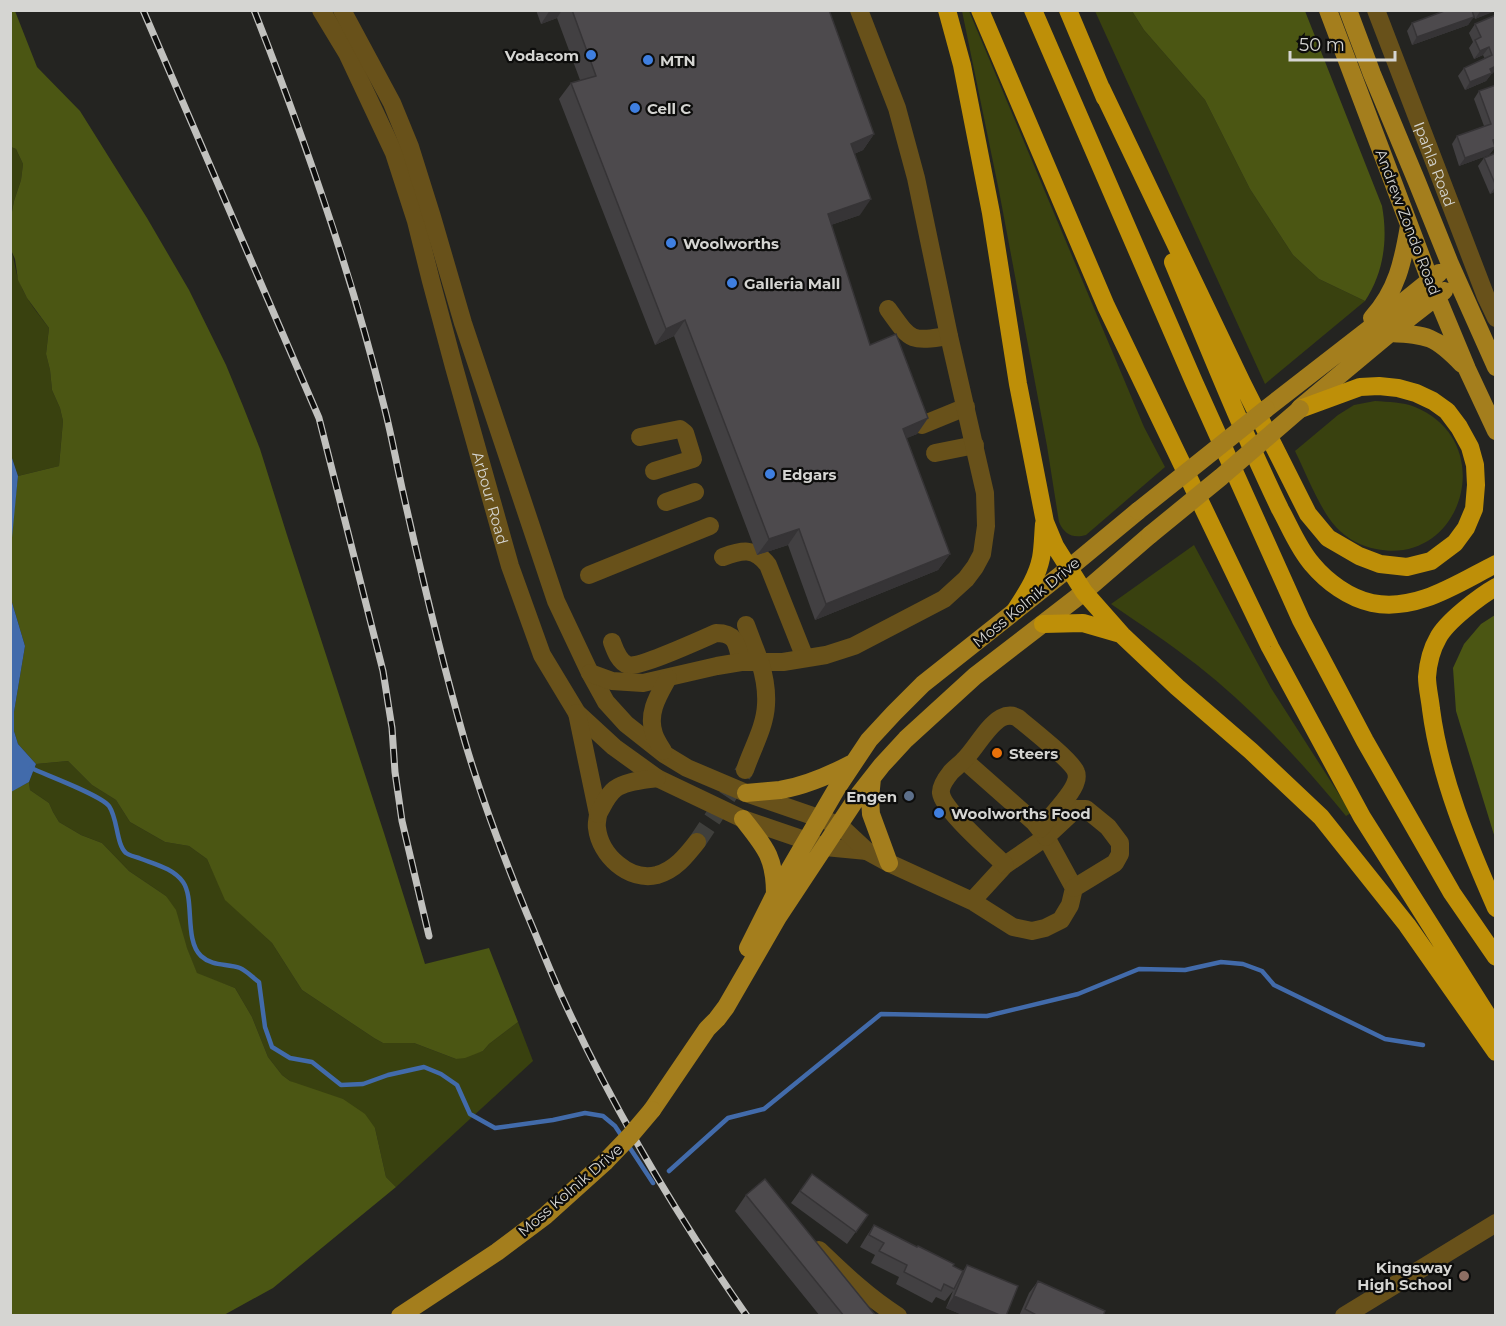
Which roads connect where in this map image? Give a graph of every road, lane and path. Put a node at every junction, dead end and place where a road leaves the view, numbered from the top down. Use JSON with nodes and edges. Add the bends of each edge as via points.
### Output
{"nodes":[{"id":1,"x":321,"y":10,"type":"edge"},
{"id":2,"x":342,"y":10,"type":"edge"},
{"id":3,"x":859,"y":10,"type":"edge"},
{"id":4,"x":947,"y":10,"type":"edge"},
{"id":5,"x":980,"y":10,"type":"edge"},
{"id":6,"x":1034,"y":10,"type":"edge"},
{"id":7,"x":1068,"y":10,"type":"edge"},
{"id":8,"x":1328,"y":10,"type":"edge"},
{"id":9,"x":1348,"y":10,"type":"edge"},
{"id":10,"x":1376,"y":10,"type":"edge"},
{"id":11,"x":1101,"y":88,"type":"junction"},
{"id":12,"x":424,"y":219,"type":"junction"},
{"id":13,"x":1409,"y":224,"type":"junction"},
{"id":14,"x":1454,"y":272,"type":"junction"},
{"id":15,"x":1430,"y":280,"type":"junction"},
{"id":16,"x":1437,"y":297,"type":"junction"},
{"id":17,"x":888,"y":309,"type":"dead end"},
{"id":18,"x":1496,"y":318,"type":"edge"},
{"id":19,"x":1390,"y":333,"type":"junction"},
{"id":20,"x":949,"y":336,"type":"junction"},
{"id":21,"x":1344,"y":348,"type":"junction"},
{"id":22,"x":1496,"y":368,"type":"edge"},
{"id":23,"x":1467,"y":369,"type":"junction"},
{"id":24,"x":1320,"y":397,"type":"junction"},
{"id":25,"x":966,"y":407,"type":"junction"},
{"id":26,"x":1299,"y":409,"type":"joint"},
{"id":27,"x":921,"y":424,"type":"edge"},
{"id":28,"x":1496,"y":431,"type":"edge"},
{"id":29,"x":640,"y":437,"type":"dead end"},
{"id":30,"x":975,"y":445,"type":"junction"},
{"id":31,"x":935,"y":453,"type":"dead end"},
{"id":32,"x":654,"y":471,"type":"dead end"},
{"id":33,"x":695,"y":492,"type":"dead end"},
{"id":34,"x":666,"y":502,"type":"dead end"},
{"id":35,"x":1045,"y":522,"type":"junction"},
{"id":36,"x":710,"y":526,"type":"dead end"},
{"id":37,"x":723,"y":557,"type":"dead end"},
{"id":38,"x":1496,"y":564,"type":"edge"},
{"id":39,"x":1068,"y":569,"type":"junction"},
{"id":40,"x":589,"y":575,"type":"dead end"},
{"id":41,"x":1495,"y":588,"type":"edge"},
{"id":42,"x":1084,"y":592,"type":"junction"},
{"id":43,"x":1015,"y":611,"type":"junction"},
{"id":44,"x":1043,"y":624,"type":"junction"},
{"id":45,"x":746,"y":625,"type":"dead end"},
{"id":46,"x":1122,"y":635,"type":"junction"},
{"id":47,"x":612,"y":642,"type":"dead end"},
{"id":48,"x":805,"y":658,"type":"junction"},
{"id":49,"x":741,"y":662,"type":"junction"},
{"id":50,"x":760,"y":662,"type":"junction"},
{"id":51,"x":590,"y":673,"type":"junction"},
{"id":52,"x":668,"y":678,"type":"junction"},
{"id":53,"x":578,"y":712,"type":"junction"},
{"id":54,"x":664,"y":754,"type":"junction"},
{"id":55,"x":964,"y":760,"type":"junction"},
{"id":56,"x":854,"y":762,"type":"junction"},
{"id":57,"x":745,"y":770,"type":"tunnel mouth"},
{"id":58,"x":657,"y":778,"type":"junction"},
{"id":59,"x":872,"y":778,"type":"junction"},
{"id":60,"x":746,"y":793,"type":"junction"},
{"id":61,"x":598,"y":814,"type":"junction"},
{"id":62,"x":819,"y":818,"type":"junction"},
{"id":63,"x":743,"y":819,"type":"junction"},
{"id":64,"x":839,"y":825,"type":"junction"},
{"id":65,"x":1043,"y":833,"type":"junction"},
{"id":66,"x":806,"y":840,"type":"junction"},
{"id":67,"x":696,"y":842,"type":"tunnel mouth"},
{"id":68,"x":825,"y":847,"type":"junction"},
{"id":69,"x":867,"y":851,"type":"junction"},
{"id":70,"x":889,"y":863,"type":"junction"},
{"id":71,"x":1005,"y":865,"type":"junction"},
{"id":72,"x":1074,"y":888,"type":"junction"},
{"id":73,"x":774,"y":896,"type":"junction"},
{"id":74,"x":972,"y":901,"type":"junction"},
{"id":75,"x":1496,"y":908,"type":"edge"},
{"id":76,"x":1496,"y":957,"type":"edge"},
{"id":77,"x":707,"y":1029,"type":"junction"},
{"id":78,"x":1496,"y":1029,"type":"edge"},
{"id":79,"x":1496,"y":1052,"type":"edge"},
{"id":80,"x":1496,"y":1223,"type":"edge"},
{"id":81,"x":807,"y":1238,"type":"edge"},
{"id":82,"x":399,"y":1316,"type":"edge"},
{"id":83,"x":898,"y":1316,"type":"edge"},
{"id":84,"x":1344,"y":1316,"type":"edge"}],
"edges":[{"from":1,"to":12,"type":"street","name":"Arbour Road","via":[[347,53]]},
{"from":2,"to":12,"type":"street","name":"Arbour Road","via":[[392,103],[410,147]]},
{"from":3,"to":20,"type":"street","via":[[897,108]]},
{"from":4,"to":35,"type":"highway","via":[[962,65],[991,213]]},
{"from":5,"to":78,"type":"highway","via":[[1106,306],[1270,647],[1362,817]]},
{"from":6,"to":76,"type":"highway","via":[[1301,620],[1446,883]]},
{"from":7,"to":11,"type":"highway"},
{"from":8,"to":13,"type":"main road","name":"Andrew Zondo Road"},
{"from":9,"to":14,"type":"main road","name":"Andrew Zondo Road"},
{"from":10,"to":18,"type":"street","name":"Ipahla Road"},
{"from":11,"to":24,"type":"highway","via":[[1308,514],[1328,538],[1380,564],[1407,567],[1431,561],[1455,543],[1474,509],[1476,475],[1470,447],[1447,411],[1416,393],[1398,388],[1360,387]]},
{"from":11,"to":38,"type":"highway","via":[[1218,372],[1269,486],[1310,563],[1342,591],[1371,603],[1396,605],[1420,600]]},
{"from":12,"to":51,"type":"street","name":"Arbour Road","via":[[556,601]]},
{"from":12,"to":53,"type":"street","name":"Arbour Road","via":[[430,281],[510,566],[542,655]]},
{"from":13,"to":15,"type":"main road","name":"Andrew Zondo Road"},
{"from":13,"to":21,"type":"main road","via":[[1403,261],[1394,285],[1378,311]]},
{"from":14,"to":15,"type":"main road","name":"Moss Kolnik Drive"},
{"from":14,"to":16,"type":"main road"},
{"from":14,"to":22,"type":"main road","name":"Andrew Zondo Road"},
{"from":15,"to":16,"type":"main road","name":"Andrew Zondo Road"},
{"from":15,"to":21,"type":"main road","name":"Moss Kolnik Drive"},
{"from":16,"to":19,"type":"main road"},
{"from":16,"to":23,"type":"main road","name":"Andrew Zondo Road"},
{"from":17,"to":20,"type":"street","via":[[904,331],[916,339]]},
{"from":19,"to":23,"type":"main road","via":[[1430,338]]},
{"from":19,"to":24,"type":"main road"},
{"from":20,"to":25,"type":"street"},
{"from":21,"to":39,"type":"main road","name":"Moss Kolnik Drive","bridge":true},
{"from":23,"to":28,"type":"main road","name":"Andrew Zondo Road"},
{"from":24,"to":26,"type":"highway"},
{"from":25,"to":27,"type":"street"},
{"from":25,"to":30,"type":"street"},
{"from":26,"to":42,"type":"main road","name":"Moss Kolnik Drive","bridge":true},
{"from":29,"to":32,"type":"street","via":[[680,429],[685,433],[693,459]]},
{"from":30,"to":31,"type":"street"},
{"from":30,"to":48,"type":"street","via":[[987,526],[982,554],[966,579],[944,599],[854,646]]},
{"from":33,"to":34,"type":"street"},
{"from":35,"to":39,"type":"highway"},
{"from":35,"to":43,"type":"highway","via":[[1038,568]]},
{"from":36,"to":40,"type":"street"},
{"from":37,"to":48,"type":"street","via":[[748,551],[768,565]]},
{"from":39,"to":42,"type":"highway"},
{"from":39,"to":43,"type":"main road","name":"Moss Kolnik Drive"},
{"from":41,"to":75,"type":"highway","via":[[1438,636],[1427,679],[1435,739],[1450,792]]},
{"from":42,"to":44,"type":"main road","name":"Moss Kolnik Drive"},
{"from":42,"to":46,"type":"highway"},
{"from":43,"to":56,"type":"main road","name":"Moss Kolnik Drive","via":[[923,684],[875,733]]},
{"from":44,"to":46,"type":"highway","via":[[1083,623]]},
{"from":44,"to":59,"type":"main road","name":"Moss Kolnik Drive","via":[[975,676],[906,739]]},
{"from":45,"to":50,"type":"street"},
{"from":46,"to":79,"type":"highway","via":[[1321,817],[1407,925]]},
{"from":47,"to":49,"type":"street","via":[[619,657],[630,666],[723,633],[736,641]]},
{"from":48,"to":50,"type":"street"},
{"from":49,"to":50,"type":"street"},
{"from":49,"to":52,"type":"street"},
{"from":50,"to":57,"type":"street","via":[[766,705]]},
{"from":51,"to":52,"type":"street","via":[[626,683]]},
{"from":51,"to":54,"type":"street","name":"Arbour Road","via":[[606,702],[626,724]]},
{"from":52,"to":54,"type":"street","via":[[652,709],[653,732]]},
{"from":53,"to":58,"type":"street","name":"Arbour Road","via":[[614,747]]},
{"from":53,"to":61,"type":"street"},
{"from":54,"to":60,"type":"street","name":"Arbour Road"},
{"from":55,"to":65,"type":"street"},
{"from":55,"to":65,"type":"street","via":[[994,724],[1008,716],[1018,718],[1055,749],[1073,766],[1077,780]]},
{"from":55,"to":71,"type":"street","via":[[943,783],[941,793],[958,819]]},
{"from":56,"to":60,"type":"main road","via":[[803,784]]},
{"from":56,"to":62,"type":"main road","name":"Moss Kolnik Drive"},
{"from":58,"to":61,"type":"street","via":[[615,788]]},
{"from":58,"to":63,"type":"street","name":"Arbour Road"},
{"from":59,"to":64,"type":"main road","name":"Moss Kolnik Drive"},
{"from":59,"to":70,"type":"main road","via":[[871,814]]},
{"from":60,"to":62,"type":"street","name":"Arbour Road"},
{"from":61,"to":67,"type":"street","via":[[599,838],[610,858],[630,873],[657,875],[670,869]]},
{"from":62,"to":64,"type":"street","name":"Arbour Road"},
{"from":62,"to":66,"type":"main road","name":"Moss Kolnik Drive"},
{"from":63,"to":66,"type":"street","name":"Arbour Road"},
{"from":63,"to":73,"type":"main road","via":[[768,853],[775,877]]},
{"from":64,"to":68,"type":"main road","name":"Moss Kolnik Drive"},
{"from":64,"to":69,"type":"street"},
{"from":65,"to":71,"type":"street"},
{"from":65,"to":72,"type":"street"},
{"from":65,"to":72,"type":"street","via":[[1076,808],[1086,809],[1120,843],[1115,863]]},
{"from":66,"to":68,"type":"street","name":"Arbour Road"},
{"from":66,"to":73,"type":"main road","name":"Moss Kolnik Drive"},
{"from":68,"to":69,"type":"street","name":"Arbour Road"},
{"from":68,"to":77,"type":"main road","name":"Moss Kolnik Drive","via":[[726,1007]]},
{"from":69,"to":70,"type":"street"},
{"from":70,"to":74,"type":"street"},
{"from":71,"to":74,"type":"street"},
{"from":72,"to":74,"type":"street","via":[[1061,920],[1032,931],[1013,927]]},
{"from":73,"to":77,"type":"main road","name":"Moss Kolnik Drive"},
{"from":77,"to":82,"type":"main road","name":"Moss Kolnik Drive","bridge":true,"via":[[652,1110],[605,1162],[505,1246]]},
{"from":80,"to":84,"type":"street"},
{"from":81,"to":83,"type":"street","via":[[854,1284]]}]}
